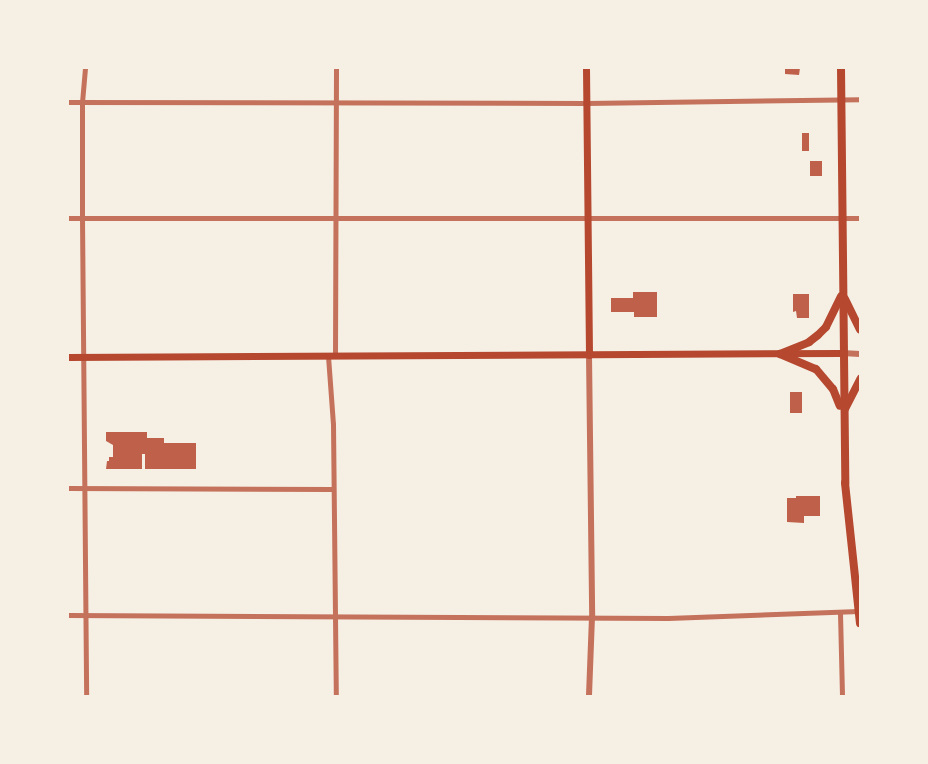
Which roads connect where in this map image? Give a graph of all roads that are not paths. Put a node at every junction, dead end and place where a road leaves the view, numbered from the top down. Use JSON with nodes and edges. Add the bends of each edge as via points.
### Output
{"nodes":[{"id":1,"x":85,"y":68,"type":"edge"},
{"id":2,"x":336,"y":68,"type":"edge"},
{"id":3,"x":586,"y":68,"type":"edge"},
{"id":4,"x":841,"y":68,"type":"edge"},
{"id":5,"x":841,"y":98,"type":"junction"},
{"id":6,"x":861,"y":99,"type":"edge"},
{"id":7,"x":68,"y":102,"type":"edge"},
{"id":8,"x":82,"y":102,"type":"junction"},
{"id":9,"x":335,"y":102,"type":"junction"},
{"id":10,"x":586,"y":103,"type":"junction"},
{"id":11,"x":68,"y":218,"type":"edge"},
{"id":12,"x":82,"y":218,"type":"junction"},
{"id":13,"x":588,"y":218,"type":"junction"},
{"id":14,"x":842,"y":218,"type":"junction"},
{"id":15,"x":861,"y":218,"type":"edge"},
{"id":16,"x":335,"y":219,"type":"junction"},
{"id":17,"x":842,"y":293,"type":"junction"},
{"id":18,"x":861,"y":330,"type":"edge"},
{"id":19,"x":842,"y":353,"type":"junction"},
{"id":20,"x":780,"y":354,"type":"junction"},
{"id":21,"x":861,"y":354,"type":"edge"},
{"id":22,"x":589,"y":355,"type":"junction"},
{"id":23,"x":332,"y":356,"type":"junction"},
{"id":24,"x":68,"y":357,"type":"edge"},
{"id":25,"x":84,"y":357,"type":"junction"},
{"id":26,"x":861,"y":379,"type":"edge"},
{"id":27,"x":843,"y":415,"type":"junction"},
{"id":28,"x":68,"y":488,"type":"edge"},
{"id":29,"x":85,"y":488,"type":"junction"},
{"id":30,"x":332,"y":489,"type":"junction"},
{"id":31,"x":858,"y":611,"type":"junction"},
{"id":32,"x":840,"y":613,"type":"junction"},
{"id":33,"x":68,"y":615,"type":"edge"},
{"id":34,"x":86,"y":615,"type":"junction"},
{"id":35,"x":335,"y":615,"type":"junction"},
{"id":36,"x":592,"y":617,"type":"junction"},
{"id":37,"x":861,"y":623,"type":"edge"},
{"id":38,"x":87,"y":696,"type":"edge"},
{"id":39,"x":336,"y":696,"type":"edge"},
{"id":40,"x":589,"y":696,"type":"edge"},
{"id":41,"x":842,"y":696,"type":"edge"}],
"edges":[{"from":1,"to":8,"type":"street"},
{"from":2,"to":9,"type":"street"},
{"from":3,"to":10,"type":"main road"},
{"from":4,"to":5,"type":"main road"},
{"from":5,"to":6,"type":"street"},
{"from":5,"to":10,"type":"street"},
{"from":5,"to":14,"type":"main road"},
{"from":7,"to":8,"type":"street"},
{"from":8,"to":9,"type":"street"},
{"from":8,"to":12,"type":"street"},
{"from":9,"to":10,"type":"street"},
{"from":9,"to":16,"type":"street"},
{"from":10,"to":13,"type":"main road"},
{"from":11,"to":12,"type":"street"},
{"from":12,"to":16,"type":"street"},
{"from":12,"to":25,"type":"street"},
{"from":13,"to":14,"type":"street"},
{"from":13,"to":16,"type":"street"},
{"from":13,"to":22,"type":"main road"},
{"from":14,"to":15,"type":"street"},
{"from":14,"to":17,"type":"main road"},
{"from":16,"to":23,"type":"street"},
{"from":17,"to":18,"type":"main road"},
{"from":17,"to":19,"type":"main road"},
{"from":17,"to":20,"type":"main road","via":[[818,335]]},
{"from":19,"to":20,"type":"main road"},
{"from":19,"to":21,"type":"street"},
{"from":19,"to":27,"type":"main road"},
{"from":20,"to":22,"type":"main road"},
{"from":20,"to":27,"type":"main road","via":[[816,369],[826,378]]},
{"from":22,"to":23,"type":"main road"},
{"from":22,"to":36,"type":"street"},
{"from":23,"to":25,"type":"main road"},
{"from":23,"to":30,"type":"street"},
{"from":24,"to":25,"type":"main road"},
{"from":25,"to":29,"type":"street"},
{"from":26,"to":27,"type":"main road"},
{"from":27,"to":31,"type":"main road","via":[[845,483]]},
{"from":28,"to":29,"type":"street"},
{"from":29,"to":30,"type":"street"},
{"from":29,"to":34,"type":"street"},
{"from":30,"to":35,"type":"street"},
{"from":31,"to":32,"type":"street"},
{"from":31,"to":37,"type":"main road"},
{"from":32,"to":36,"type":"street"},
{"from":32,"to":41,"type":"street"},
{"from":33,"to":34,"type":"street"},
{"from":34,"to":35,"type":"street"},
{"from":34,"to":38,"type":"street"},
{"from":35,"to":36,"type":"street"},
{"from":35,"to":39,"type":"street"},
{"from":36,"to":40,"type":"street"}]}
